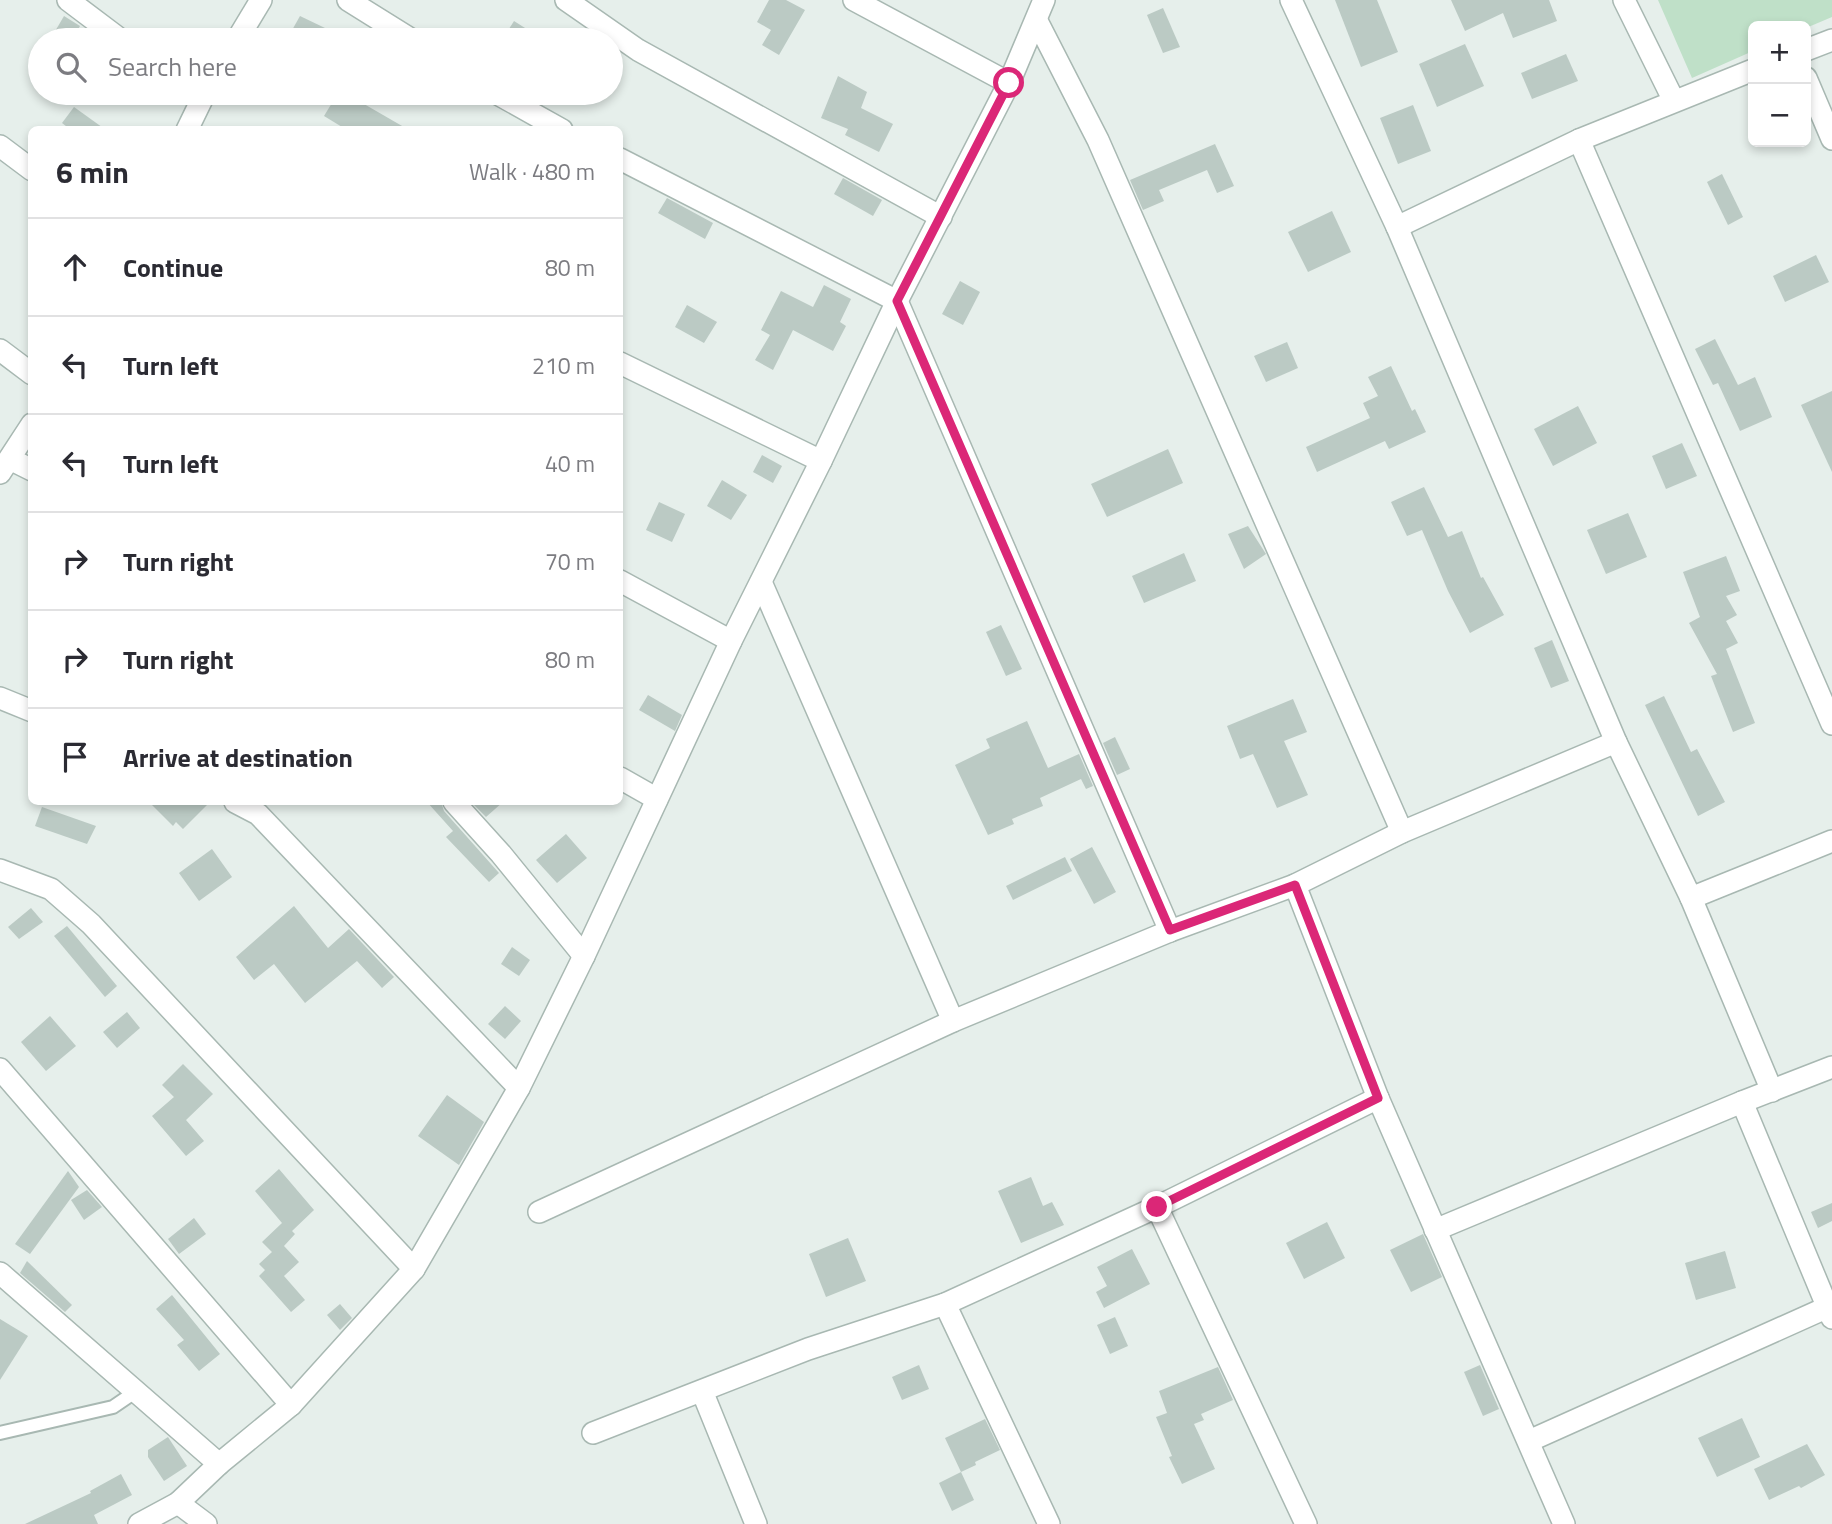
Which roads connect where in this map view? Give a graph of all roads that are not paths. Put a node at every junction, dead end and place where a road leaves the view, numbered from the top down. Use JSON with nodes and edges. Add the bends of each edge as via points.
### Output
{"nodes":[{"id":1,"x":68,"y":0,"type":"edge"},
{"id":2,"x":261,"y":0,"type":"edge"},
{"id":3,"x":348,"y":0,"type":"edge"},
{"id":4,"x":566,"y":0,"type":"edge"},
{"id":5,"x":854,"y":0,"type":"edge"},
{"id":6,"x":1044,"y":0,"type":"edge"},
{"id":7,"x":1291,"y":0,"type":"edge"},
{"id":8,"x":1624,"y":0,"type":"edge"},
{"id":9,"x":1037,"y":21,"type":"junction"},
{"id":10,"x":105,"y":28,"type":"edge"},
{"id":11,"x":244,"y":28,"type":"edge"},
{"id":12,"x":393,"y":28,"type":"edge"},
{"id":13,"x":606,"y":28,"type":"edge"},
{"id":14,"x":623,"y":40,"type":"edge"},
{"id":15,"x":1832,"y":40,"type":"edge"},
{"id":16,"x":1811,"y":48,"type":"edge"},
{"id":17,"x":1748,"y":72,"type":"edge"},
{"id":18,"x":1009,"y":83,"type":"junction"},
{"id":19,"x":1809,"y":84,"type":"edge"},
{"id":20,"x":1674,"y":101,"type":"junction"},
{"id":21,"x":198,"y":105,"type":"edge"},
{"id":22,"x":517,"y":105,"type":"edge"},
{"id":23,"x":189,"y":126,"type":"edge"},
{"id":24,"x":555,"y":126,"type":"edge"},
{"id":25,"x":1832,"y":139,"type":"edge"},
{"id":26,"x":1579,"y":140,"type":"junction"},
{"id":27,"x":0,"y":146,"type":"edge"},
{"id":28,"x":623,"y":161,"type":"edge"},
{"id":29,"x":28,"y":167,"type":"edge"},
{"id":30,"x":941,"y":217,"type":"junction"},
{"id":31,"x":1397,"y":227,"type":"junction"},
{"id":32,"x":897,"y":301,"type":"junction"},
{"id":33,"x":0,"y":350,"type":"edge"},
{"id":34,"x":623,"y":364,"type":"edge"},
{"id":35,"x":28,"y":371,"type":"edge"},
{"id":36,"x":28,"y":430,"type":"edge"},
{"id":37,"x":821,"y":461,"type":"junction"},
{"id":38,"x":5,"y":466,"type":"edge"},
{"id":39,"x":28,"y":469,"type":"edge"},
{"id":40,"x":761,"y":582,"type":"junction"},
{"id":41,"x":623,"y":583,"type":"edge"},
{"id":42,"x":731,"y":641,"type":"junction"},
{"id":43,"x":0,"y":698,"type":"edge"},
{"id":44,"x":28,"y":709,"type":"edge"},
{"id":45,"x":1832,"y":724,"type":"edge"},
{"id":46,"x":1616,"y":742,"type":"junction"},
{"id":47,"x":623,"y":780,"type":"edge"},
{"id":48,"x":657,"y":799,"type":"junction"},
{"id":49,"x":241,"y":805,"type":"edge"},
{"id":50,"x":457,"y":805,"type":"edge"},
{"id":51,"x":1402,"y":832,"type":"junction"},
{"id":52,"x":1832,"y":841,"type":"edge"},
{"id":53,"x":0,"y":870,"type":"edge"},
{"id":54,"x":1295,"y":885,"type":"junction"},
{"id":55,"x":1691,"y":898,"type":"junction"},
{"id":56,"x":1170,"y":930,"type":"junction"},
{"id":57,"x":584,"y":956,"type":"junction"},
{"id":58,"x":953,"y":1021,"type":"junction"},
{"id":59,"x":1832,"y":1067,"type":"edge"},
{"id":60,"x":0,"y":1069,"type":"edge"},
{"id":61,"x":519,"y":1088,"type":"junction"},
{"id":62,"x":1772,"y":1091,"type":"junction"},
{"id":63,"x":1378,"y":1098,"type":"junction"},
{"id":64,"x":1742,"y":1102,"type":"junction"},
{"id":65,"x":1157,"y":1207,"type":"junction"},
{"id":66,"x":539,"y":1212,"type":"dead end"},
{"id":67,"x":1435,"y":1230,"type":"junction"},
{"id":68,"x":414,"y":1269,"type":"junction"},
{"id":69,"x":0,"y":1273,"type":"edge"},
{"id":70,"x":945,"y":1304,"type":"junction"},
{"id":71,"x":1830,"y":1312,"type":"edge"},
{"id":72,"x":702,"y":1391,"type":"junction"},
{"id":73,"x":135,"y":1392,"type":"junction"},
{"id":74,"x":290,"y":1405,"type":"junction"},
{"id":75,"x":0,"y":1433,"type":"edge"},
{"id":76,"x":593,"y":1433,"type":"dead end"},
{"id":77,"x":1529,"y":1441,"type":"junction"},
{"id":78,"x":219,"y":1464,"type":"junction"},
{"id":79,"x":178,"y":1503,"type":"junction"},
{"id":80,"x":139,"y":1524,"type":"edge"},
{"id":81,"x":206,"y":1524,"type":"edge"},
{"id":82,"x":756,"y":1524,"type":"edge"},
{"id":83,"x":1049,"y":1524,"type":"edge"},
{"id":84,"x":1306,"y":1524,"type":"edge"},
{"id":85,"x":1564,"y":1524,"type":"edge"}],
"edges":[{"from":1,"to":10,"type":"street"},
{"from":2,"to":11,"type":"street"},
{"from":3,"to":12,"type":"street"},
{"from":4,"to":13,"type":"street"},
{"from":5,"to":18,"type":"street"},
{"from":6,"to":9,"type":"street"},
{"from":7,"to":31,"type":"street"},
{"from":8,"to":20,"type":"street"},
{"from":9,"to":18,"type":"street"},
{"from":9,"to":51,"type":"street","via":[[1098,140]]},
{"from":14,"to":30,"type":"street"},
{"from":15,"to":16,"type":"street"},
{"from":17,"to":20,"type":"street"},
{"from":18,"to":30,"type":"street"},
{"from":19,"to":25,"type":"street"},
{"from":20,"to":26,"type":"street"},
{"from":21,"to":23,"type":"street"},
{"from":22,"to":24,"type":"street"},
{"from":26,"to":31,"type":"street"},
{"from":26,"to":45,"type":"street"},
{"from":27,"to":29,"type":"street"},
{"from":28,"to":32,"type":"street"},
{"from":30,"to":32,"type":"street"},
{"from":31,"to":46,"type":"street"},
{"from":32,"to":37,"type":"street"},
{"from":32,"to":56,"type":"street"},
{"from":33,"to":35,"type":"street"},
{"from":34,"to":37,"type":"street"},
{"from":36,"to":38,"type":"street"},
{"from":37,"to":40,"type":"street"},
{"from":38,"to":39,"type":"street"},
{"from":40,"to":42,"type":"street"},
{"from":40,"to":58,"type":"street"},
{"from":41,"to":42,"type":"street"},
{"from":42,"to":48,"type":"street"},
{"from":43,"to":44,"type":"street"},
{"from":46,"to":51,"type":"street"},
{"from":46,"to":55,"type":"street"},
{"from":47,"to":48,"type":"street"},
{"from":48,"to":57,"type":"street"},
{"from":49,"to":61,"type":"street","via":[[258,814]]},
{"from":50,"to":57,"type":"street"},
{"from":51,"to":54,"type":"street"},
{"from":52,"to":55,"type":"street"},
{"from":53,"to":68,"type":"street","via":[[51,889],[91,924]]},
{"from":54,"to":56,"type":"street"},
{"from":54,"to":63,"type":"street"},
{"from":55,"to":62,"type":"street"},
{"from":56,"to":58,"type":"street"},
{"from":57,"to":61,"type":"street"},
{"from":58,"to":66,"type":"street"},
{"from":59,"to":62,"type":"street"},
{"from":60,"to":74,"type":"street"},
{"from":61,"to":68,"type":"street"},
{"from":62,"to":64,"type":"street"},
{"from":63,"to":65,"type":"street"},
{"from":63,"to":67,"type":"street"},
{"from":64,"to":67,"type":"street"},
{"from":64,"to":71,"type":"street"},
{"from":65,"to":70,"type":"street"},
{"from":65,"to":84,"type":"street"},
{"from":67,"to":77,"type":"street"},
{"from":68,"to":74,"type":"street"},
{"from":69,"to":73,"type":"street"},
{"from":70,"to":72,"type":"street","via":[[808,1349]]},
{"from":70,"to":83,"type":"street"},
{"from":71,"to":77,"type":"street"},
{"from":72,"to":76,"type":"street"},
{"from":72,"to":82,"type":"street"},
{"from":73,"to":75,"type":"lane","via":[[113,1407]]},
{"from":73,"to":78,"type":"street"},
{"from":74,"to":78,"type":"street"},
{"from":77,"to":85,"type":"street"},
{"from":78,"to":79,"type":"street"},
{"from":79,"to":80,"type":"street"},
{"from":79,"to":81,"type":"street"}]}
